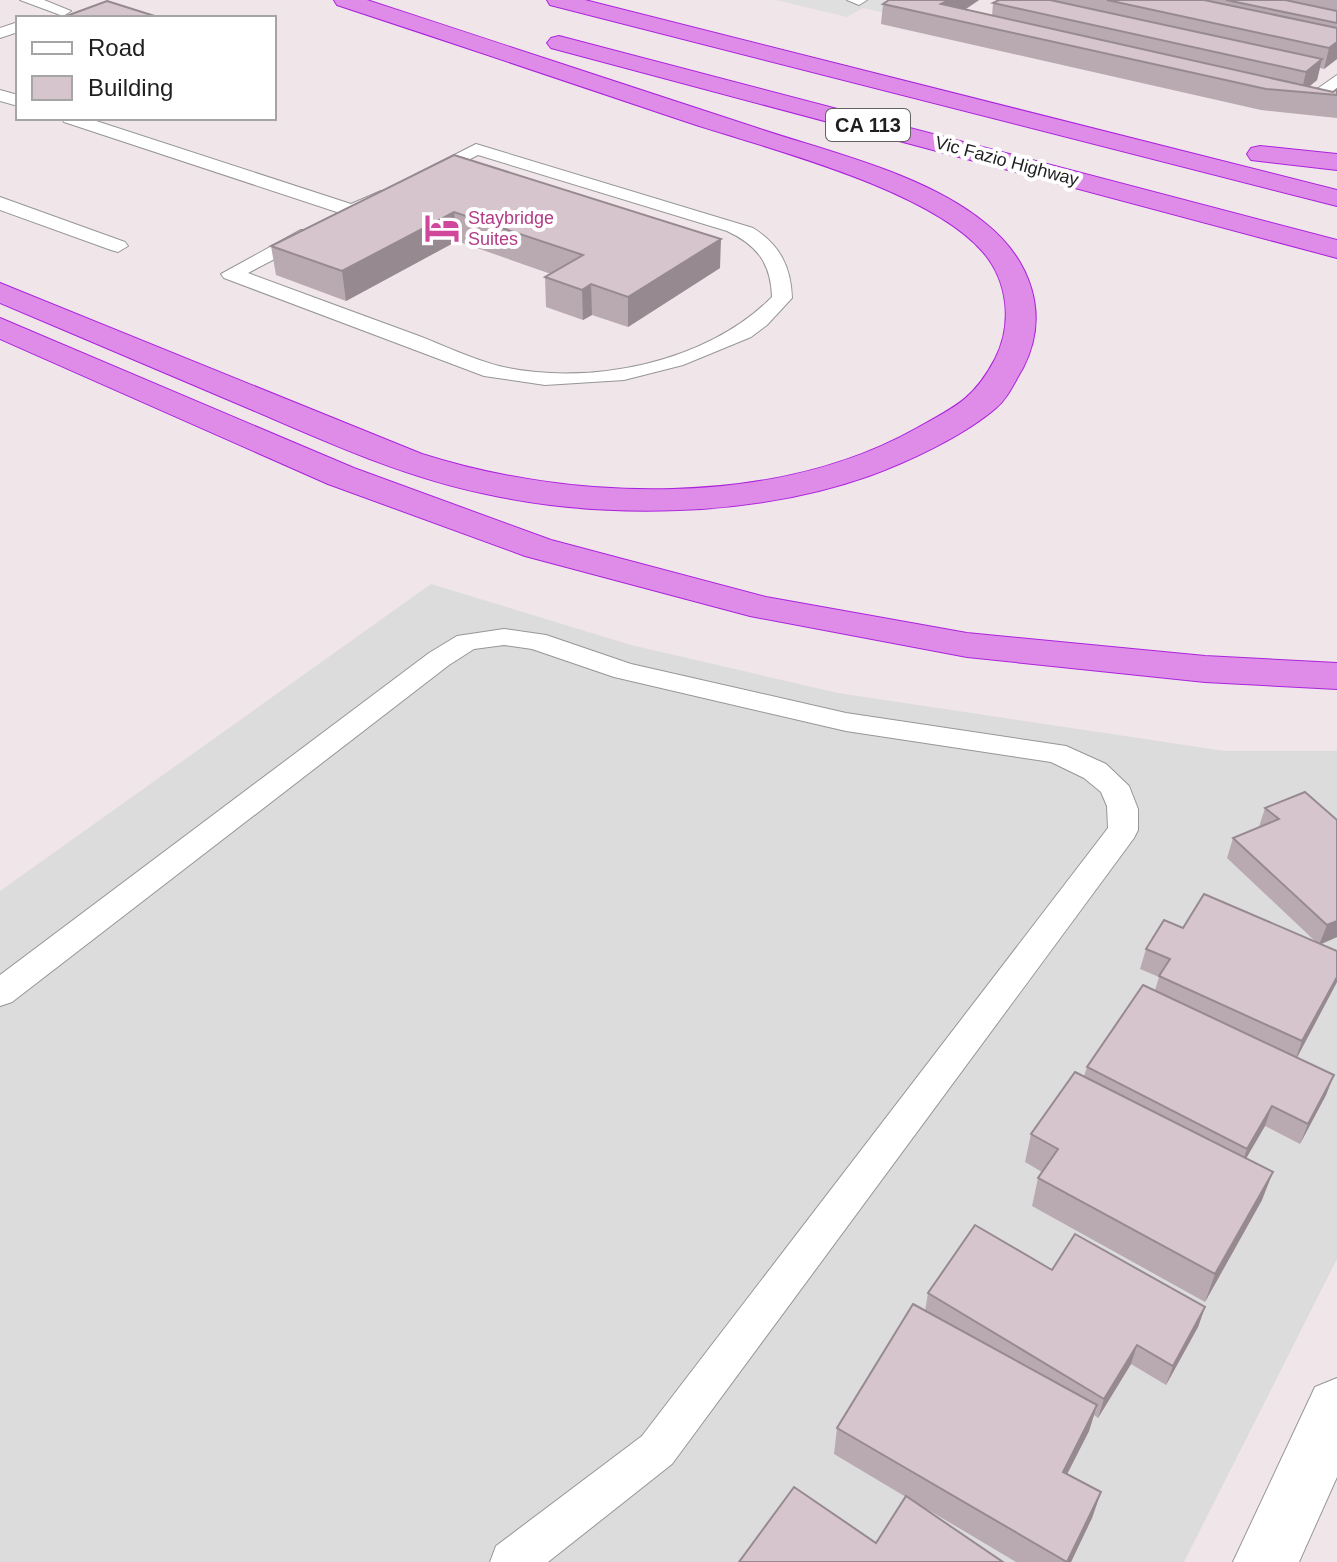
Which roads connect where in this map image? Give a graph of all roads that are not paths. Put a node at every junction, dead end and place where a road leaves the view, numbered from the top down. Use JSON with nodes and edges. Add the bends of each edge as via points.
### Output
{"nodes":[{"id":1,"x":28,"y":0,"type":"edge"},
{"id":2,"x":345,"y":0,"type":"edge"},
{"id":3,"x":398,"y":0,"type":"edge"},
{"id":4,"x":558,"y":0,"type":"edge"},
{"id":5,"x":49,"y":16,"type":"edge"},
{"id":6,"x":858,"y":77,"type":"junction"},
{"id":7,"x":1332,"y":79,"type":"edge"},
{"id":8,"x":1267,"y":89,"type":"edge"},
{"id":9,"x":76,"y":120,"type":"edge"},
{"id":10,"x":1337,"y":162,"type":"edge"},
{"id":11,"x":1337,"y":198,"type":"edge"},
{"id":12,"x":0,"y":203,"type":"edge"},
{"id":13,"x":352,"y":211,"type":"junction"},
{"id":14,"x":118,"y":246,"type":"dead end"},
{"id":15,"x":1337,"y":249,"type":"edge"},
{"id":16,"x":0,"y":292,"type":"edge"},
{"id":17,"x":0,"y":327,"type":"edge"},
{"id":18,"x":1337,"y":676,"type":"edge"},
{"id":19,"x":0,"y":993,"type":"edge"},
{"id":20,"x":1337,"y":1407,"type":"edge"},
{"id":21,"x":512,"y":1562,"type":"edge"},
{"id":22,"x":1266,"y":1562,"type":"edge"}],
"edges":[{"from":1,"to":5,"type":"lane","via":[[63,11]]},
{"from":2,"to":16,"type":"highway","via":[[842,165],[947,209],[977,230],[1008,266],[1023,318],[1017,352],[988,398],[918,444],[845,472],[761,492],[560,495],[459,479],[382,454]]},
{"from":3,"to":15,"type":"highway","name":"Vic Fazio Highway","number":"CA 113"},
{"from":4,"to":6,"type":"highway","number":"CA 113"},
{"from":6,"to":10,"type":"highway","via":[[1246,153]]},
{"from":6,"to":11,"type":"highway","number":"CA 113"},
{"from":7,"to":8,"type":"lane","via":[[1313,100]]},
{"from":9,"to":13,"type":"lane"},
{"from":12,"to":14,"type":"lane"},
{"from":13,"to":13,"type":"lane","via":[[476,149],[752,234],[783,273],[782,298],[754,326],[664,366],[580,380],[528,379],[492,371],[231,274]]},
{"from":17,"to":18,"type":"highway","via":[[355,482],[538,548],[764,608],[967,645],[1205,669]]},
{"from":19,"to":21,"type":"lane","via":[[467,642],[504,637],[536,641],[624,671],[832,719],[1056,753],[1108,781],[1122,801],[1123,830],[657,1450]]},
{"from":20,"to":22,"type":"street"}]}
